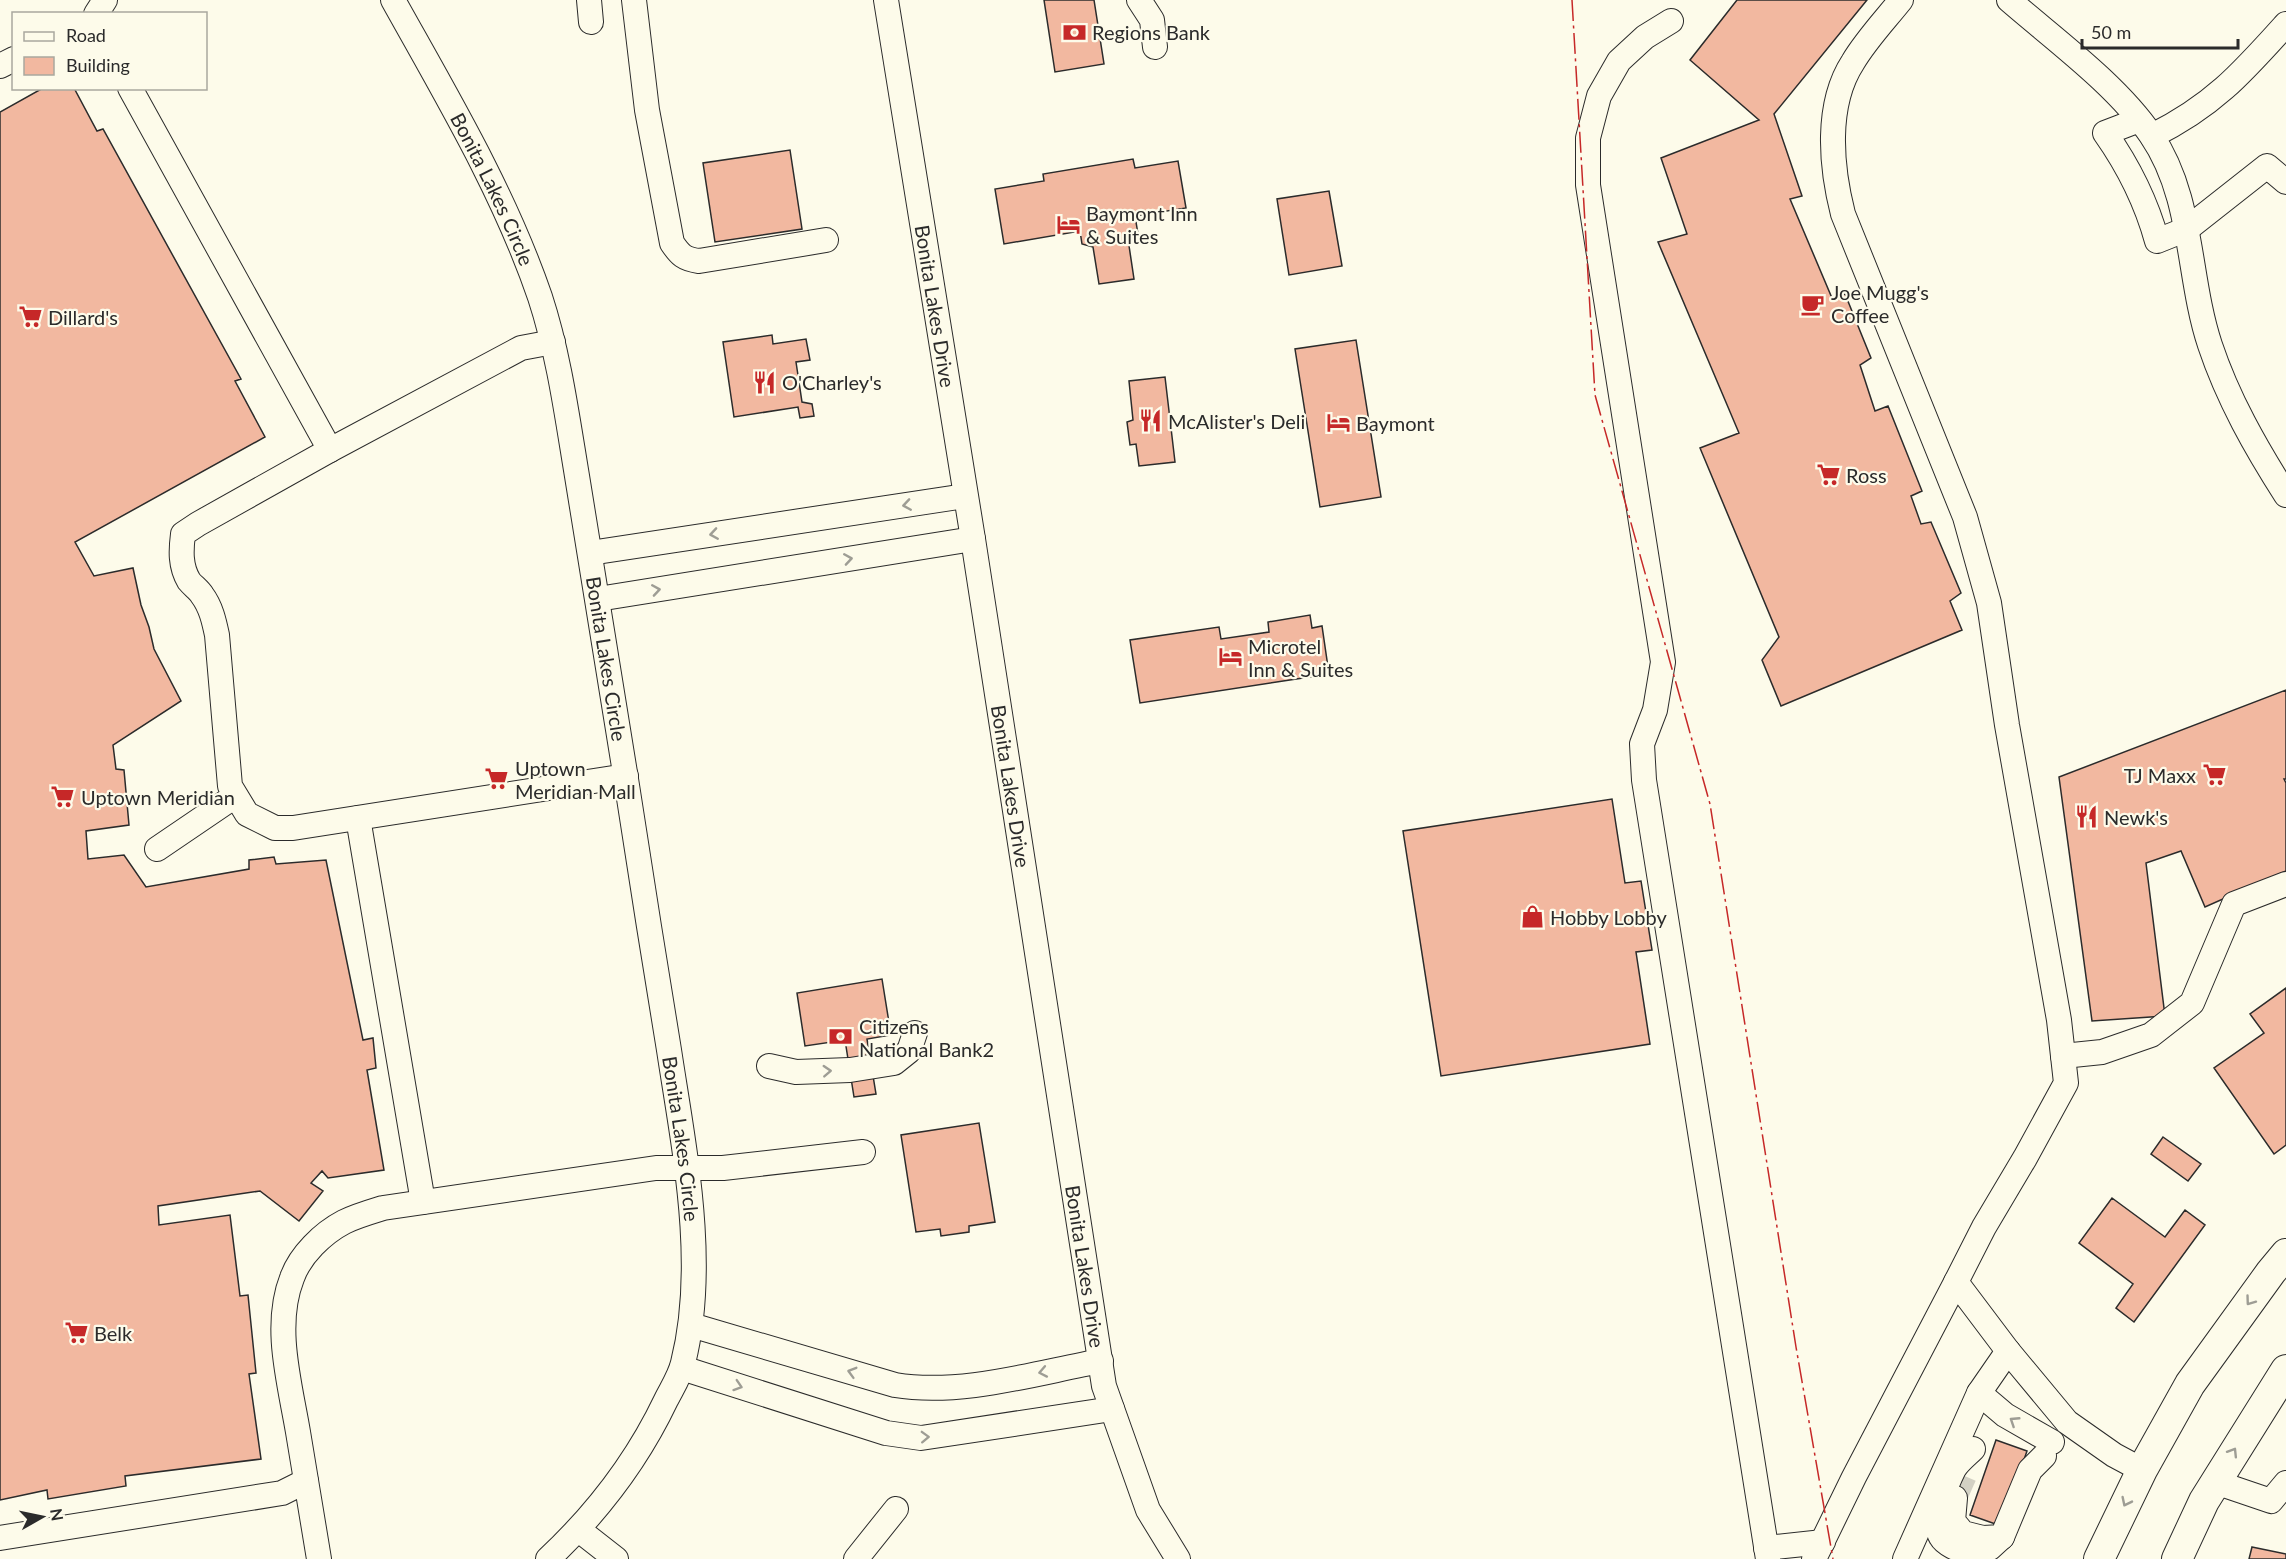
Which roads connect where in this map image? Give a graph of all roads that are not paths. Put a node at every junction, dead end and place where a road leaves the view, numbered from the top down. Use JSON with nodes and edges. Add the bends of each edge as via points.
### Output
{"nodes":[{"id":1,"x":393,"y":0,"type":"edge"},
{"id":2,"x":634,"y":0,"type":"edge"},
{"id":3,"x":886,"y":0,"type":"edge"},
{"id":4,"x":1139,"y":0,"type":"edge"},
{"id":5,"x":1901,"y":0,"type":"edge"},
{"id":6,"x":2009,"y":0,"type":"edge"},
{"id":7,"x":1671,"y":21,"type":"dead end"},
{"id":8,"x":2286,"y":24,"type":"edge"},
{"id":9,"x":1155,"y":47,"type":"dead end"},
{"id":10,"x":131,"y":90,"type":"edge"},
{"id":11,"x":2145,"y":128,"type":"junction"},
{"id":12,"x":2286,"y":182,"type":"edge"},
{"id":13,"x":2187,"y":229,"type":"junction"},
{"id":14,"x":826,"y":240,"type":"dead end"},
{"id":15,"x":553,"y":342,"type":"junction"},
{"id":16,"x":330,"y":450,"type":"junction"},
{"id":17,"x":2286,"y":495,"type":"edge"},
{"id":18,"x":965,"y":496,"type":"junction"},
{"id":19,"x":972,"y":539,"type":"junction"},
{"id":20,"x":590,"y":553,"type":"junction"},
{"id":21,"x":598,"y":599,"type":"junction"},
{"id":22,"x":626,"y":776,"type":"junction"},
{"id":23,"x":235,"y":796,"type":"junction"},
{"id":24,"x":358,"y":818,"type":"junction"},
{"id":25,"x":157,"y":849,"type":"dead end"},
{"id":26,"x":2286,"y":884,"type":"edge"},
{"id":27,"x":915,"y":1033,"type":"dead end"},
{"id":28,"x":2063,"y":1056,"type":"junction"},
{"id":29,"x":769,"y":1066,"type":"dead end"},
{"id":30,"x":863,"y":1152,"type":"dead end"},
{"id":31,"x":686,"y":1168,"type":"junction"},
{"id":32,"x":423,"y":1202,"type":"junction"},
{"id":33,"x":2286,"y":1254,"type":"edge"},
{"id":34,"x":1956,"y":1282,"type":"junction"},
{"id":35,"x":691,"y":1325,"type":"junction"},
{"id":36,"x":2008,"y":1351,"type":"junction"},
{"id":37,"x":1101,"y":1361,"type":"junction"},
{"id":38,"x":682,"y":1368,"type":"junction"},
{"id":39,"x":2286,"y":1370,"type":"edge"},
{"id":40,"x":1975,"y":1402,"type":"junction"},
{"id":41,"x":1112,"y":1409,"type":"junction"},
{"id":42,"x":2067,"y":1422,"type":"junction"},
{"id":43,"x":1973,"y":1449,"type":"junction"},
{"id":44,"x":2048,"y":1449,"type":"junction"},
{"id":45,"x":2142,"y":1470,"type":"junction"},
{"id":46,"x":1966,"y":1473,"type":"tunnel mouth"},
{"id":47,"x":306,"y":1481,"type":"junction"},
{"id":48,"x":2215,"y":1482,"type":"junction"},
{"id":49,"x":2281,"y":1497,"type":"edge"},
{"id":50,"x":1955,"y":1498,"type":"tunnel mouth"},
{"id":51,"x":896,"y":1509,"type":"dead end"},
{"id":52,"x":579,"y":1530,"type":"junction"},
{"id":53,"x":0,"y":1538,"type":"edge"},
{"id":54,"x":1998,"y":1548,"type":"edge"},
{"id":55,"x":1910,"y":1550,"type":"edge"},
{"id":56,"x":1819,"y":1551,"type":"edge"},
{"id":57,"x":1767,"y":1554,"type":"edge"},
{"id":58,"x":319,"y":1559,"type":"edge"},
{"id":59,"x":548,"y":1559,"type":"edge"},
{"id":60,"x":616,"y":1559,"type":"edge"},
{"id":61,"x":856,"y":1559,"type":"edge"},
{"id":62,"x":1178,"y":1559,"type":"edge"},
{"id":63,"x":1944,"y":1559,"type":"edge"},
{"id":64,"x":2099,"y":1559,"type":"edge"},
{"id":65,"x":2177,"y":1559,"type":"edge"}],
"edges":[{"from":1,"to":15,"type":"street","name":"Bonita Lakes Circle","via":[[471,140],[512,226]]},
{"from":2,"to":14,"type":"street","via":[[651,136],[672,243],[679,255],[699,261]]},
{"from":3,"to":18,"type":"street","name":"Bonita Lakes Drive"},
{"from":4,"to":9,"type":"street","via":[[1152,20]]},
{"from":5,"to":28,"type":"street","via":[[1852,63],[1841,88],[1831,144],[1835,182],[1843,214],[1965,517],[1989,603]]},
{"from":6,"to":11,"type":"street","via":[[2106,85]]},
{"from":7,"to":57,"type":"street","via":[[1645,37],[1619,61],[1599,96],[1588,138],[1588,185],[1662,662],[1655,710],[1642,744],[1644,780]]},
{"from":8,"to":11,"type":"street","via":[[2222,92],[2179,123]]},
{"from":10,"to":16,"type":"street"},
{"from":11,"to":13,"type":"street","via":[[2170,174]]},
{"from":11,"to":13,"type":"street","via":[[2105,134],[2142,195],[2157,241]]},
{"from":12,"to":13,"type":"street","via":[[2268,166]]},
{"from":13,"to":17,"type":"street","via":[[2209,344],[2235,407]]},
{"from":15,"to":16,"type":"street","via":[[521,348]]},
{"from":15,"to":20,"type":"street","name":"Bonita Lakes Circle"},
{"from":16,"to":23,"type":"street","via":[[183,534],[183,565],[189,581],[212,612],[217,635],[227,770]]},
{"from":18,"to":19,"type":"street","name":"Bonita Lakes Drive"},
{"from":18,"to":20,"type":"street","one_way":true},
{"from":21,"to":19,"type":"street","one_way":true},
{"from":19,"to":37,"type":"street","name":"Bonita Lakes Drive"},
{"from":20,"to":21,"type":"street","name":"Bonita Lakes Circle"},
{"from":21,"to":22,"type":"street","name":"Bonita Lakes Circle"},
{"from":22,"to":24,"type":"street"},
{"from":22,"to":31,"type":"street","name":"Bonita Lakes Circle"},
{"from":23,"to":24,"type":"street","via":[[247,814],[275,828]]},
{"from":23,"to":25,"type":"street"},
{"from":24,"to":32,"type":"street"},
{"from":26,"to":28,"type":"street","via":[[2234,904],[2192,1003],[2168,1022],[2151,1035],[2102,1052]]},
{"from":29,"to":27,"type":"street","one_way":true,"via":[[796,1072],[894,1063],[909,1051]]},
{"from":28,"to":34,"type":"street","via":[[2066,1083]]},
{"from":30,"to":31,"type":"street","via":[[723,1168]]},
{"from":31,"to":32,"type":"street","via":[[656,1168]]},
{"from":31,"to":35,"type":"street","name":"Bonita Lakes Circle","via":[[694,1259]]},
{"from":32,"to":47,"type":"street","via":[[383,1208],[343,1222],[313,1245],[292,1277],[284,1311],[285,1348]]},
{"from":33,"to":45,"type":"main road","one_way":true,"via":[[2190,1384]]},
{"from":34,"to":36,"type":"street"},
{"from":34,"to":56,"type":"street"},
{"from":37,"to":35,"type":"street","one_way":true,"via":[[947,1389],[921,1389],[895,1385]]},
{"from":35,"to":38,"type":"street","name":"Bonita Lakes Circle"},
{"from":36,"to":40,"type":"street"},
{"from":36,"to":42,"type":"street"},
{"from":37,"to":41,"type":"street","name":"Bonita Lakes Drive"},
{"from":38,"to":41,"type":"street","one_way":true,"via":[[886,1433],[921,1438]]},
{"from":38,"to":52,"type":"street","name":"Bonita Lakes Circle","via":[[654,1426],[623,1475]]},
{"from":48,"to":39,"type":"main road","one_way":true},
{"from":40,"to":43,"type":"street"},
{"from":44,"to":40,"type":"street","one_way":true,"via":[[2012,1420]]},
{"from":40,"to":55,"type":"street"},
{"from":41,"to":62,"type":"street","name":"Bonita Lakes Drive","via":[[1148,1510]]},
{"from":42,"to":44,"type":"street"},
{"from":42,"to":45,"type":"street"},
{"from":43,"to":46,"type":"street"},
{"from":43,"to":54,"type":"street","via":[[1954,1467],[1936,1526],[1941,1538],[1961,1551],[1973,1555]]},
{"from":44,"to":54,"type":"street","via":[[1999,1557]]},
{"from":45,"to":64,"type":"main road","one_way":true},
{"from":47,"to":53,"type":"street","via":[[282,1493]]},
{"from":47,"to":58,"type":"street"},
{"from":48,"to":49,"type":"street"},
{"from":48,"to":65,"type":"main road"},
{"from":50,"to":54,"type":"street","via":[[1953,1521],[1963,1533],[1983,1538]]},
{"from":51,"to":61,"type":"street"},
{"from":52,"to":59,"type":"street","name":"Bonita Lakes Circle"},
{"from":52,"to":60,"type":"street"},
{"from":55,"to":63,"type":"street"},
{"from":56,"to":57,"type":"street"}]}
